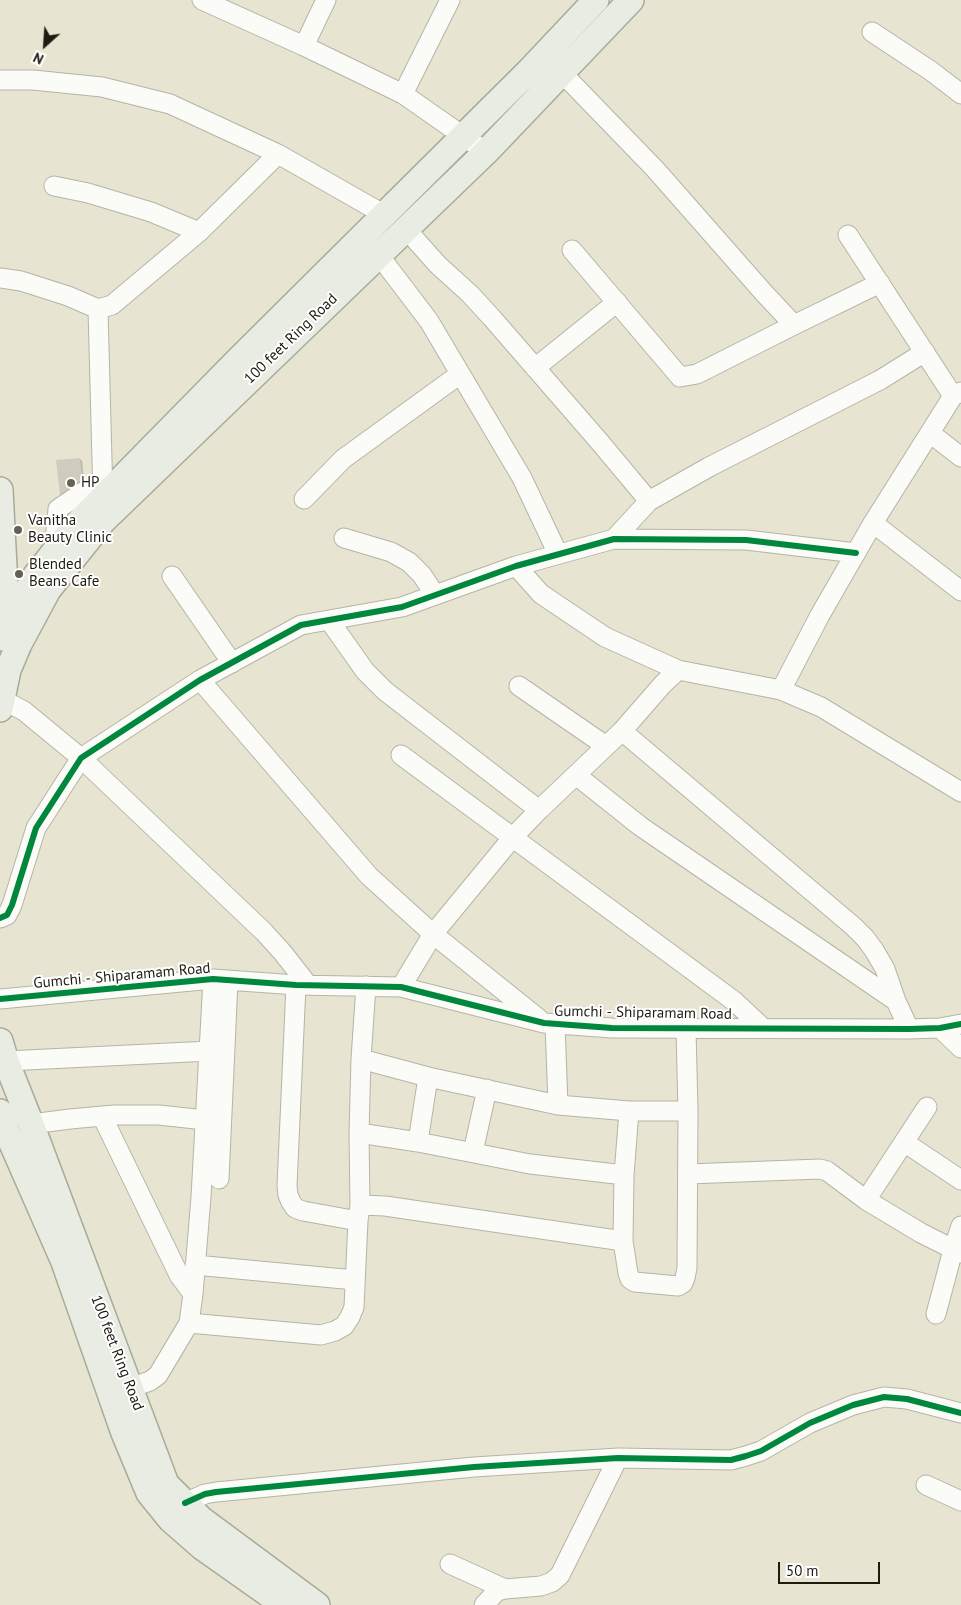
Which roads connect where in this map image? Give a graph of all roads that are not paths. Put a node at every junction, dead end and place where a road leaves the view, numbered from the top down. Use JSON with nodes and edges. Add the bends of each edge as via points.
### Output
{"nodes":[{"id":1,"x":202,"y":0,"type":"edge"},
{"id":2,"x":326,"y":0,"type":"edge"},
{"id":3,"x":450,"y":0,"type":"edge"},
{"id":4,"x":596,"y":0,"type":"edge"},
{"id":5,"x":632,"y":0,"type":"edge"},
{"id":6,"x":872,"y":32,"type":"dead end"},
{"id":7,"x":304,"y":46,"type":"junction"},
{"id":8,"x":562,"y":73,"type":"junction"},
{"id":9,"x":0,"y":80,"type":"edge"},
{"id":10,"x":403,"y":94,"type":"junction"},
{"id":11,"x":961,"y":94,"type":"edge"},
{"id":12,"x":464,"y":136,"type":"junction"},
{"id":13,"x":486,"y":152,"type":"junction"},
{"id":14,"x":278,"y":154,"type":"junction"},
{"id":15,"x":54,"y":186,"type":"dead end"},
{"id":16,"x":395,"y":222,"type":"junction"},
{"id":17,"x":199,"y":232,"type":"junction"},
{"id":18,"x":848,"y":235,"type":"dead end"},
{"id":19,"x":572,"y":250,"type":"dead end"},
{"id":20,"x":378,"y":254,"type":"junction"},
{"id":21,"x":0,"y":278,"type":"edge"},
{"id":22,"x":880,"y":284,"type":"junction"},
{"id":23,"x":617,"y":302,"type":"junction"},
{"id":24,"x":98,"y":310,"type":"junction"},
{"id":25,"x":794,"y":324,"type":"junction"},
{"id":26,"x":925,"y":352,"type":"junction"},
{"id":27,"x":535,"y":368,"type":"junction"},
{"id":28,"x":460,"y":374,"type":"junction"},
{"id":29,"x":957,"y":394,"type":"edge"},
{"id":30,"x":930,"y":433,"type":"junction"},
{"id":31,"x":961,"y":457,"type":"edge"},
{"id":32,"x":0,"y":490,"type":"edge"},
{"id":33,"x":101,"y":499,"type":"junction"},
{"id":34,"x":304,"y":499,"type":"dead end"},
{"id":35,"x":649,"y":502,"type":"junction"},
{"id":36,"x":873,"y":523,"type":"junction"},
{"id":37,"x":344,"y":538,"type":"dead end"},
{"id":38,"x":614,"y":539,"type":"junction"},
{"id":39,"x":856,"y":553,"type":"junction"},
{"id":40,"x":558,"y":554,"type":"junction"},
{"id":41,"x":516,"y":566,"type":"junction"},
{"id":42,"x":172,"y":576,"type":"dead end"},
{"id":43,"x":961,"y":591,"type":"edge"},
{"id":44,"x":435,"y":595,"type":"junction"},
{"id":45,"x":330,"y":620,"type":"junction"},
{"id":46,"x":9,"y":635,"type":"edge"},
{"id":47,"x":232,"y":663,"type":"junction"},
{"id":48,"x":4,"y":665,"type":"edge"},
{"id":49,"x":678,"y":670,"type":"junction"},
{"id":50,"x":200,"y":680,"type":"junction"},
{"id":51,"x":519,"y":686,"type":"dead end"},
{"id":52,"x":781,"y":690,"type":"junction"},
{"id":53,"x":0,"y":704,"type":"edge"},
{"id":54,"x":622,"y":731,"type":"junction"},
{"id":55,"x":606,"y":746,"type":"junction"},
{"id":56,"x":401,"y":755,"type":"dead end"},
{"id":57,"x":81,"y":758,"type":"junction"},
{"id":58,"x":576,"y":775,"type":"junction"},
{"id":59,"x":961,"y":792,"type":"edge"},
{"id":60,"x":539,"y":810,"type":"junction"},
{"id":61,"x":513,"y":837,"type":"junction"},
{"id":62,"x":0,"y":918,"type":"edge"},
{"id":63,"x":433,"y":934,"type":"junction"},
{"id":64,"x":220,"y":980,"type":"junction"},
{"id":65,"x":302,"y":985,"type":"junction"},
{"id":66,"x":366,"y":986,"type":"junction"},
{"id":67,"x":401,"y":987,"type":"junction"},
{"id":68,"x":0,"y":999,"type":"edge"},
{"id":69,"x":896,"y":1001,"type":"junction"},
{"id":70,"x":550,"y":1024,"type":"junction"},
{"id":71,"x":961,"y":1024,"type":"edge"},
{"id":72,"x":763,"y":1028,"type":"junction"},
{"id":73,"x":940,"y":1028,"type":"junction"},
{"id":74,"x":686,"y":1029,"type":"junction"},
{"id":75,"x":908,"y":1029,"type":"junction"},
{"id":76,"x":961,"y":1048,"type":"edge"},
{"id":77,"x":3,"y":1051,"type":"edge"},
{"id":78,"x":210,"y":1051,"type":"junction"},
{"id":79,"x":361,"y":1059,"type":"junction"},
{"id":80,"x":428,"y":1077,"type":"junction"},
{"id":81,"x":487,"y":1089,"type":"junction"},
{"id":82,"x":558,"y":1104,"type":"junction"},
{"id":83,"x":927,"y":1107,"type":"dead end"},
{"id":84,"x":688,"y":1110,"type":"junction"},
{"id":85,"x":629,"y":1111,"type":"junction"},
{"id":86,"x":0,"y":1112,"type":"edge"},
{"id":87,"x":102,"y":1116,"type":"junction"},
{"id":88,"x":205,"y":1120,"type":"junction"},
{"id":89,"x":31,"y":1124,"type":"junction"},
{"id":90,"x":359,"y":1133,"type":"junction"},
{"id":91,"x":418,"y":1142,"type":"junction"},
{"id":92,"x":904,"y":1142,"type":"junction"},
{"id":93,"x":473,"y":1152,"type":"junction"},
{"id":94,"x":688,"y":1174,"type":"junction"},
{"id":95,"x":624,"y":1175,"type":"junction"},
{"id":96,"x":219,"y":1179,"type":"dead end"},
{"id":97,"x":961,"y":1180,"type":"edge"},
{"id":98,"x":866,"y":1200,"type":"junction"},
{"id":99,"x":359,"y":1213,"type":"junction"},
{"id":100,"x":961,"y":1226,"type":"edge"},
{"id":101,"x":623,"y":1241,"type":"junction"},
{"id":102,"x":957,"y":1252,"type":"edge"},
{"id":103,"x":195,"y":1265,"type":"junction"},
{"id":104,"x":355,"y":1280,"type":"junction"},
{"id":105,"x":193,"y":1294,"type":"junction"},
{"id":106,"x":936,"y":1314,"type":"dead end"},
{"id":107,"x":189,"y":1323,"type":"junction"},
{"id":108,"x":130,"y":1388,"type":"junction"},
{"id":109,"x":961,"y":1413,"type":"edge"},
{"id":110,"x":618,"y":1458,"type":"junction"},
{"id":111,"x":926,"y":1485,"type":"dead end"},
{"id":112,"x":961,"y":1501,"type":"edge"},
{"id":113,"x":185,"y":1503,"type":"junction"},
{"id":114,"x":450,"y":1564,"type":"dead end"},
{"id":115,"x":505,"y":1589,"type":"junction"},
{"id":116,"x":284,"y":1605,"type":"edge"},
{"id":117,"x":317,"y":1605,"type":"edge"},
{"id":118,"x":484,"y":1605,"type":"edge"}],
"edges":[{"from":1,"to":7,"type":"street"},
{"from":2,"to":7,"type":"street"},
{"from":3,"to":10,"type":"street"},
{"from":4,"to":12,"type":"main road","name":"100 feet Ring Road"},
{"from":5,"to":8,"type":"main road","name":"100 feet Ring Road"},
{"from":6,"to":11,"type":"street","via":[[931,70]]},
{"from":7,"to":10,"type":"street"},
{"from":8,"to":13,"type":"main road","name":"100 feet Ring Road"},
{"from":8,"to":25,"type":"street","via":[[655,169]]},
{"from":9,"to":14,"type":"street","via":[[102,87],[170,104]]},
{"from":10,"to":12,"type":"street"},
{"from":12,"to":13,"type":"street"},
{"from":12,"to":16,"type":"main road","name":"100 feet Ring Road"},
{"from":13,"to":16,"type":"main road","name":"100 feet Ring Road"},
{"from":14,"to":16,"type":"street"},
{"from":14,"to":17,"type":"street"},
{"from":15,"to":17,"type":"street","via":[[151,212]]},
{"from":16,"to":20,"type":"main road","name":"100 feet Ring Road"},
{"from":16,"to":27,"type":"street","via":[[470,294]]},
{"from":16,"to":33,"type":"main road","name":"100 feet Ring Road","via":[[238,360]]},
{"from":17,"to":24,"type":"street","via":[[112,305]]},
{"from":18,"to":22,"type":"street"},
{"from":19,"to":23,"type":"street"},
{"from":20,"to":28,"type":"street","via":[[429,321]]},
{"from":20,"to":46,"type":"main road","name":"100 feet Ring Road","via":[[103,521]]},
{"from":21,"to":24,"type":"street","via":[[68,296]]},
{"from":22,"to":25,"type":"street"},
{"from":22,"to":26,"type":"street"},
{"from":23,"to":25,"type":"street","via":[[680,377],[697,374]]},
{"from":23,"to":27,"type":"street"},
{"from":24,"to":33,"type":"street"},
{"from":26,"to":29,"type":"street"},
{"from":26,"to":35,"type":"street","via":[[880,380],[709,467]]},
{"from":27,"to":35,"type":"street"},
{"from":28,"to":34,"type":"street","via":[[343,459]]},
{"from":28,"to":40,"type":"street","via":[[522,478]]},
{"from":29,"to":30,"type":"street"},
{"from":30,"to":31,"type":"street"},
{"from":30,"to":36,"type":"street"},
{"from":32,"to":46,"type":"main road"},
{"from":33,"to":46,"type":"main road","name":"100 feet Ring Road","via":[[74,527],[36,576]]},
{"from":35,"to":38,"type":"street"},
{"from":36,"to":39,"type":"street"},
{"from":36,"to":43,"type":"street"},
{"from":37,"to":44,"type":"street","via":[[392,552],[409,562]]},
{"from":38,"to":39,"type":"street","via":[[746,540]]},
{"from":38,"to":40,"type":"street"},
{"from":39,"to":52,"type":"street"},
{"from":40,"to":41,"type":"street"},
{"from":41,"to":44,"type":"street"},
{"from":41,"to":49,"type":"street","via":[[541,594],[605,638]]},
{"from":42,"to":47,"type":"street"},
{"from":44,"to":45,"type":"street","via":[[402,607]]},
{"from":45,"to":47,"type":"street","via":[[301,625]]},
{"from":45,"to":60,"type":"street","via":[[365,671],[385,691]]},
{"from":46,"to":48,"type":"main road","name":"100 feet Ring Road"},
{"from":47,"to":50,"type":"street"},
{"from":48,"to":53,"type":"main road","name":"100 feet Ring Road"},
{"from":49,"to":52,"type":"street"},
{"from":49,"to":54,"type":"street"},
{"from":50,"to":57,"type":"street"},
{"from":50,"to":63,"type":"street","via":[[369,876]]},
{"from":51,"to":55,"type":"street"},
{"from":52,"to":59,"type":"street","via":[[821,707]]},
{"from":53,"to":57,"type":"street","via":[[24,711]]},
{"from":54,"to":55,"type":"street"},
{"from":54,"to":69,"type":"street","via":[[853,926],[874,950],[885,969]]},
{"from":55,"to":58,"type":"street"},
{"from":56,"to":61,"type":"street"},
{"from":57,"to":62,"type":"street","via":[[36,828],[12,905],[7,915]]},
{"from":57,"to":65,"type":"street","via":[[264,932],[283,953]]},
{"from":58,"to":60,"type":"street"},
{"from":58,"to":69,"type":"street","via":[[640,826]]},
{"from":60,"to":61,"type":"street"},
{"from":61,"to":63,"type":"street"},
{"from":61,"to":72,"type":"street","via":[[734,1001]]},
{"from":63,"to":67,"type":"street"},
{"from":63,"to":70,"type":"street"},
{"from":64,"to":65,"type":"street","name":"Gumchi - Shiparamam Road"},
{"from":64,"to":68,"type":"street","name":"Gumchi - Shiparamam Road"},
{"from":64,"to":78,"type":"street"},
{"from":64,"to":96,"type":"street"},
{"from":65,"to":66,"type":"street","name":"Gumchi - Shiparamam Road"},
{"from":65,"to":99,"type":"street","via":[[288,1195],[295,1208],[303,1211]]},
{"from":66,"to":67,"type":"street","name":"Gumchi - Shiparamam Road"},
{"from":66,"to":79,"type":"street"},
{"from":67,"to":70,"type":"street","name":"Gumchi - Shiparamam Road"},
{"from":69,"to":75,"type":"street"},
{"from":70,"to":74,"type":"street","name":"Gumchi - Shiparamam Road"},
{"from":70,"to":82,"type":"street"},
{"from":71,"to":73,"type":"street","name":"Gumchi - Shiparamam Road"},
{"from":72,"to":74,"type":"street","name":"Gumchi - Shiparamam Road"},
{"from":72,"to":75,"type":"street","name":"Gumchi - Shiparamam Road"},
{"from":73,"to":75,"type":"street","name":"Gumchi - Shiparamam Road"},
{"from":73,"to":76,"type":"street"},
{"from":74,"to":84,"type":"street"},
{"from":77,"to":78,"type":"street"},
{"from":77,"to":89,"type":"main road","name":"100 feet Ring Road"},
{"from":78,"to":88,"type":"street"},
{"from":79,"to":80,"type":"street"},
{"from":79,"to":90,"type":"street"},
{"from":80,"to":81,"type":"street"},
{"from":80,"to":91,"type":"street"},
{"from":81,"to":82,"type":"street"},
{"from":81,"to":93,"type":"street"},
{"from":82,"to":85,"type":"street"},
{"from":83,"to":92,"type":"street"},
{"from":84,"to":85,"type":"street"},
{"from":84,"to":94,"type":"street"},
{"from":85,"to":95,"type":"street"},
{"from":86,"to":116,"type":"main road","name":"100 feet Ring Road","via":[[64,1262],[124,1433],[149,1493],[170,1519],[202,1547]]},
{"from":87,"to":88,"type":"street","via":[[158,1115]]},
{"from":87,"to":89,"type":"street"},
{"from":87,"to":105,"type":"street","via":[[179,1276]]},
{"from":88,"to":103,"type":"street"},
{"from":89,"to":108,"type":"main road","name":"100 feet Ring Road"},
{"from":90,"to":91,"type":"street"},
{"from":90,"to":99,"type":"street"},
{"from":91,"to":93,"type":"street"},
{"from":92,"to":97,"type":"street"},
{"from":92,"to":98,"type":"street"},
{"from":93,"to":95,"type":"street","via":[[530,1164]]},
{"from":94,"to":98,"type":"street","via":[[820,1169]]},
{"from":94,"to":101,"type":"street","via":[[687,1268],[683,1283],[673,1286],[630,1279]]},
{"from":95,"to":101,"type":"street"},
{"from":98,"to":102,"type":"street"},
{"from":99,"to":101,"type":"street","via":[[385,1206]]},
{"from":99,"to":104,"type":"street"},
{"from":100,"to":102,"type":"street"},
{"from":102,"to":106,"type":"street"},
{"from":103,"to":104,"type":"street"},
{"from":103,"to":105,"type":"street"},
{"from":104,"to":107,"type":"street","via":[[354,1307],[350,1317],[344,1326],[321,1335]]},
{"from":105,"to":107,"type":"street"},
{"from":107,"to":108,"type":"street","via":[[158,1375]]},
{"from":108,"to":113,"type":"main road","name":"100 feet Ring Road","via":[[166,1484]]},
{"from":109,"to":110,"type":"street","via":[[907,1399],[884,1397],[853,1405],[810,1423],[761,1450],[731,1460]]},
{"from":110,"to":113,"type":"street","via":[[216,1492]]},
{"from":110,"to":115,"type":"street","via":[[560,1575],[541,1586]]},
{"from":111,"to":112,"type":"street"},
{"from":113,"to":117,"type":"main road","name":"100 feet Ring Road","via":[[201,1519]]},
{"from":114,"to":115,"type":"street"},
{"from":115,"to":118,"type":"street","via":[[497,1591]]}]}
